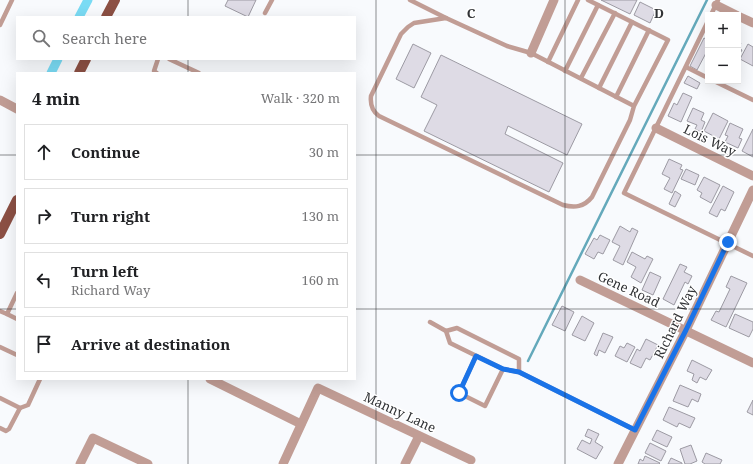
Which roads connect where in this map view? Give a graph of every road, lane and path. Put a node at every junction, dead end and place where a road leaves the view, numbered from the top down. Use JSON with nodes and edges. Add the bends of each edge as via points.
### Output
{"nodes":[{"id":1,"x":12,"y":0,"type":"edge"},
{"id":2,"x":115,"y":0,"type":"edge"},
{"id":3,"x":272,"y":0,"type":"edge"},
{"id":4,"x":410,"y":0,"type":"edge"},
{"id":5,"x":554,"y":0,"type":"edge"},
{"id":6,"x":578,"y":0,"type":"edge"},
{"id":7,"x":588,"y":0,"type":"edge"},
{"id":8,"x":717,"y":3,"type":"edge"},
{"id":9,"x":598,"y":5,"type":"junction"},
{"id":10,"x":712,"y":12,"type":"edge"},
{"id":11,"x":732,"y":12,"type":"edge"},
{"id":12,"x":265,"y":13,"type":"dead end"},
{"id":13,"x":615,"y":13,"type":"junction"},
{"id":14,"x":107,"y":16,"type":"edge"},
{"id":15,"x":741,"y":17,"type":"edge"},
{"id":16,"x":446,"y":18,"type":"junction"},
{"id":17,"x":632,"y":22,"type":"junction"},
{"id":18,"x":753,"y":23,"type":"edge"},
{"id":19,"x":0,"y":25,"type":"edge"},
{"id":20,"x":705,"y":27,"type":"edge"},
{"id":21,"x":649,"y":30,"type":"junction"},
{"id":22,"x":531,"y":53,"type":"junction"},
{"id":23,"x":86,"y":60,"type":"edge"},
{"id":24,"x":158,"y":60,"type":"edge"},
{"id":25,"x":171,"y":60,"type":"edge"},
{"id":26,"x":548,"y":62,"type":"junction"},
{"id":27,"x":686,"y":67,"type":"junction"},
{"id":28,"x":565,"y":71,"type":"junction"},
{"id":29,"x":80,"y":72,"type":"edge"},
{"id":30,"x":156,"y":72,"type":"edge"},
{"id":31,"x":197,"y":72,"type":"edge"},
{"id":32,"x":705,"y":76,"type":"edge"},
{"id":33,"x":581,"y":78,"type":"junction"},
{"id":34,"x":720,"y":84,"type":"edge"},
{"id":35,"x":599,"y":88,"type":"junction"},
{"id":36,"x":616,"y":97,"type":"junction"},
{"id":37,"x":0,"y":100,"type":"edge"},
{"id":38,"x":753,"y":100,"type":"edge"},
{"id":39,"x":634,"y":106,"type":"junction"},
{"id":40,"x":16,"y":108,"type":"edge"},
{"id":41,"x":656,"y":128,"type":"junction"},
{"id":42,"x":753,"y":176,"type":"edge"},
{"id":43,"x":753,"y":190,"type":"edge"},
{"id":44,"x":16,"y":203,"type":"edge"},
{"id":45,"x":0,"y":234,"type":"edge"},
{"id":46,"x":728,"y":242,"type":"junction"},
{"id":47,"x":753,"y":256,"type":"edge"},
{"id":48,"x":580,"y":280,"type":"dead end"},
{"id":49,"x":16,"y":295,"type":"edge"},
{"id":50,"x":0,"y":311,"type":"edge"},
{"id":51,"x":7,"y":314,"type":"junction"},
{"id":52,"x":16,"y":318,"type":"edge"},
{"id":53,"x":430,"y":322,"type":"dead end"},
{"id":54,"x":686,"y":330,"type":"junction"},
{"id":55,"x":446,"y":331,"type":"junction"},
{"id":56,"x":0,"y":347,"type":"edge"},
{"id":57,"x":16,"y":355,"type":"edge"},
{"id":58,"x":476,"y":356,"type":"junction"},
{"id":59,"x":753,"y":363,"type":"edge"},
{"id":60,"x":503,"y":369,"type":"junction"},
{"id":61,"x":519,"y":372,"type":"junction"},
{"id":62,"x":40,"y":380,"type":"edge"},
{"id":63,"x":212,"y":380,"type":"edge"},
{"id":64,"x":0,"y":398,"type":"edge"},
{"id":65,"x":20,"y":408,"type":"junction"},
{"id":66,"x":301,"y":424,"type":"junction"},
{"id":67,"x":0,"y":428,"type":"edge"},
{"id":68,"x":635,"y":430,"type":"junction"},
{"id":69,"x":419,"y":436,"type":"junction"},
{"id":70,"x":471,"y":460,"type":"dead end"},
{"id":71,"x":80,"y":464,"type":"edge"},
{"id":72,"x":148,"y":464,"type":"edge"},
{"id":73,"x":283,"y":464,"type":"edge"},
{"id":74,"x":405,"y":464,"type":"edge"},
{"id":75,"x":618,"y":464,"type":"edge"}],
"edges":[{"from":1,"to":19,"type":"lane"},
{"from":2,"to":14,"type":"main road"},
{"from":3,"to":12,"type":"lane"},
{"from":4,"to":16,"type":"lane"},
{"from":5,"to":22,"type":"street"},
{"from":6,"to":26,"type":"lane"},
{"from":7,"to":9,"type":"lane"},
{"from":8,"to":10,"type":"lane"},
{"from":8,"to":11,"type":"street"},
{"from":9,"to":13,"type":"lane"},
{"from":9,"to":28,"type":"lane"},
{"from":13,"to":17,"type":"lane"},
{"from":13,"to":33,"type":"lane"},
{"from":15,"to":18,"type":"street"},
{"from":16,"to":22,"type":"lane","via":[[507,46]]},
{"from":16,"to":39,"type":"lane","via":[[414,23],[401,34],[371,96],[373,112],[563,205],[581,206],[592,197],[630,120]]},
{"from":17,"to":21,"type":"lane"},
{"from":17,"to":35,"type":"lane"},
{"from":20,"to":27,"type":"lane"},
{"from":21,"to":36,"type":"lane"},
{"from":21,"to":39,"type":"lane","via":[[668,40]]},
{"from":22,"to":26,"type":"lane"},
{"from":23,"to":29,"type":"main road"},
{"from":24,"to":30,"type":"lane"},
{"from":25,"to":31,"type":"lane"},
{"from":26,"to":28,"type":"lane"},
{"from":27,"to":32,"type":"lane"},
{"from":27,"to":41,"type":"lane"},
{"from":28,"to":33,"type":"lane"},
{"from":33,"to":35,"type":"lane"},
{"from":34,"to":38,"type":"lane"},
{"from":35,"to":36,"type":"lane"},
{"from":36,"to":39,"type":"lane"},
{"from":37,"to":40,"type":"street"},
{"from":41,"to":42,"type":"street","name":"Lois Way"},
{"from":41,"to":46,"type":"lane","via":[[624,193]]},
{"from":43,"to":46,"type":"street","name":"Richard Way"},
{"from":44,"to":45,"type":"main road"},
{"from":46,"to":47,"type":"lane"},
{"from":46,"to":54,"type":"street","name":"Richard Way"},
{"from":48,"to":54,"type":"street","name":"Gene Road"},
{"from":49,"to":51,"type":"lane"},
{"from":50,"to":51,"type":"lane"},
{"from":51,"to":52,"type":"lane"},
{"from":53,"to":55,"type":"lane"},
{"from":54,"to":59,"type":"street","name":"Gene Road"},
{"from":54,"to":68,"type":"street","name":"Richard Way"},
{"from":55,"to":58,"type":"lane","via":[[450,343]]},
{"from":55,"to":61,"type":"lane","via":[[457,328],[519,359]]},
{"from":56,"to":57,"type":"lane"},
{"from":58,"to":60,"type":"lane"},
{"from":58,"to":60,"type":"lane","via":[[459,393],[485,406]]},
{"from":60,"to":61,"type":"lane"},
{"from":61,"to":68,"type":"lane"},
{"from":62,"to":65,"type":"lane","via":[[28,405]]},
{"from":63,"to":66,"type":"street"},
{"from":64,"to":65,"type":"lane"},
{"from":65,"to":67,"type":"lane","via":[[9,429],[6,431]]},
{"from":66,"to":69,"type":"street","name":"Manny Lane","via":[[318,388]]},
{"from":66,"to":73,"type":"street"},
{"from":68,"to":75,"type":"street","name":"Richard Way"},
{"from":69,"to":70,"type":"street","name":"Manny Lane"},
{"from":69,"to":74,"type":"street"},
{"from":71,"to":72,"type":"street","via":[[93,438]]}]}
